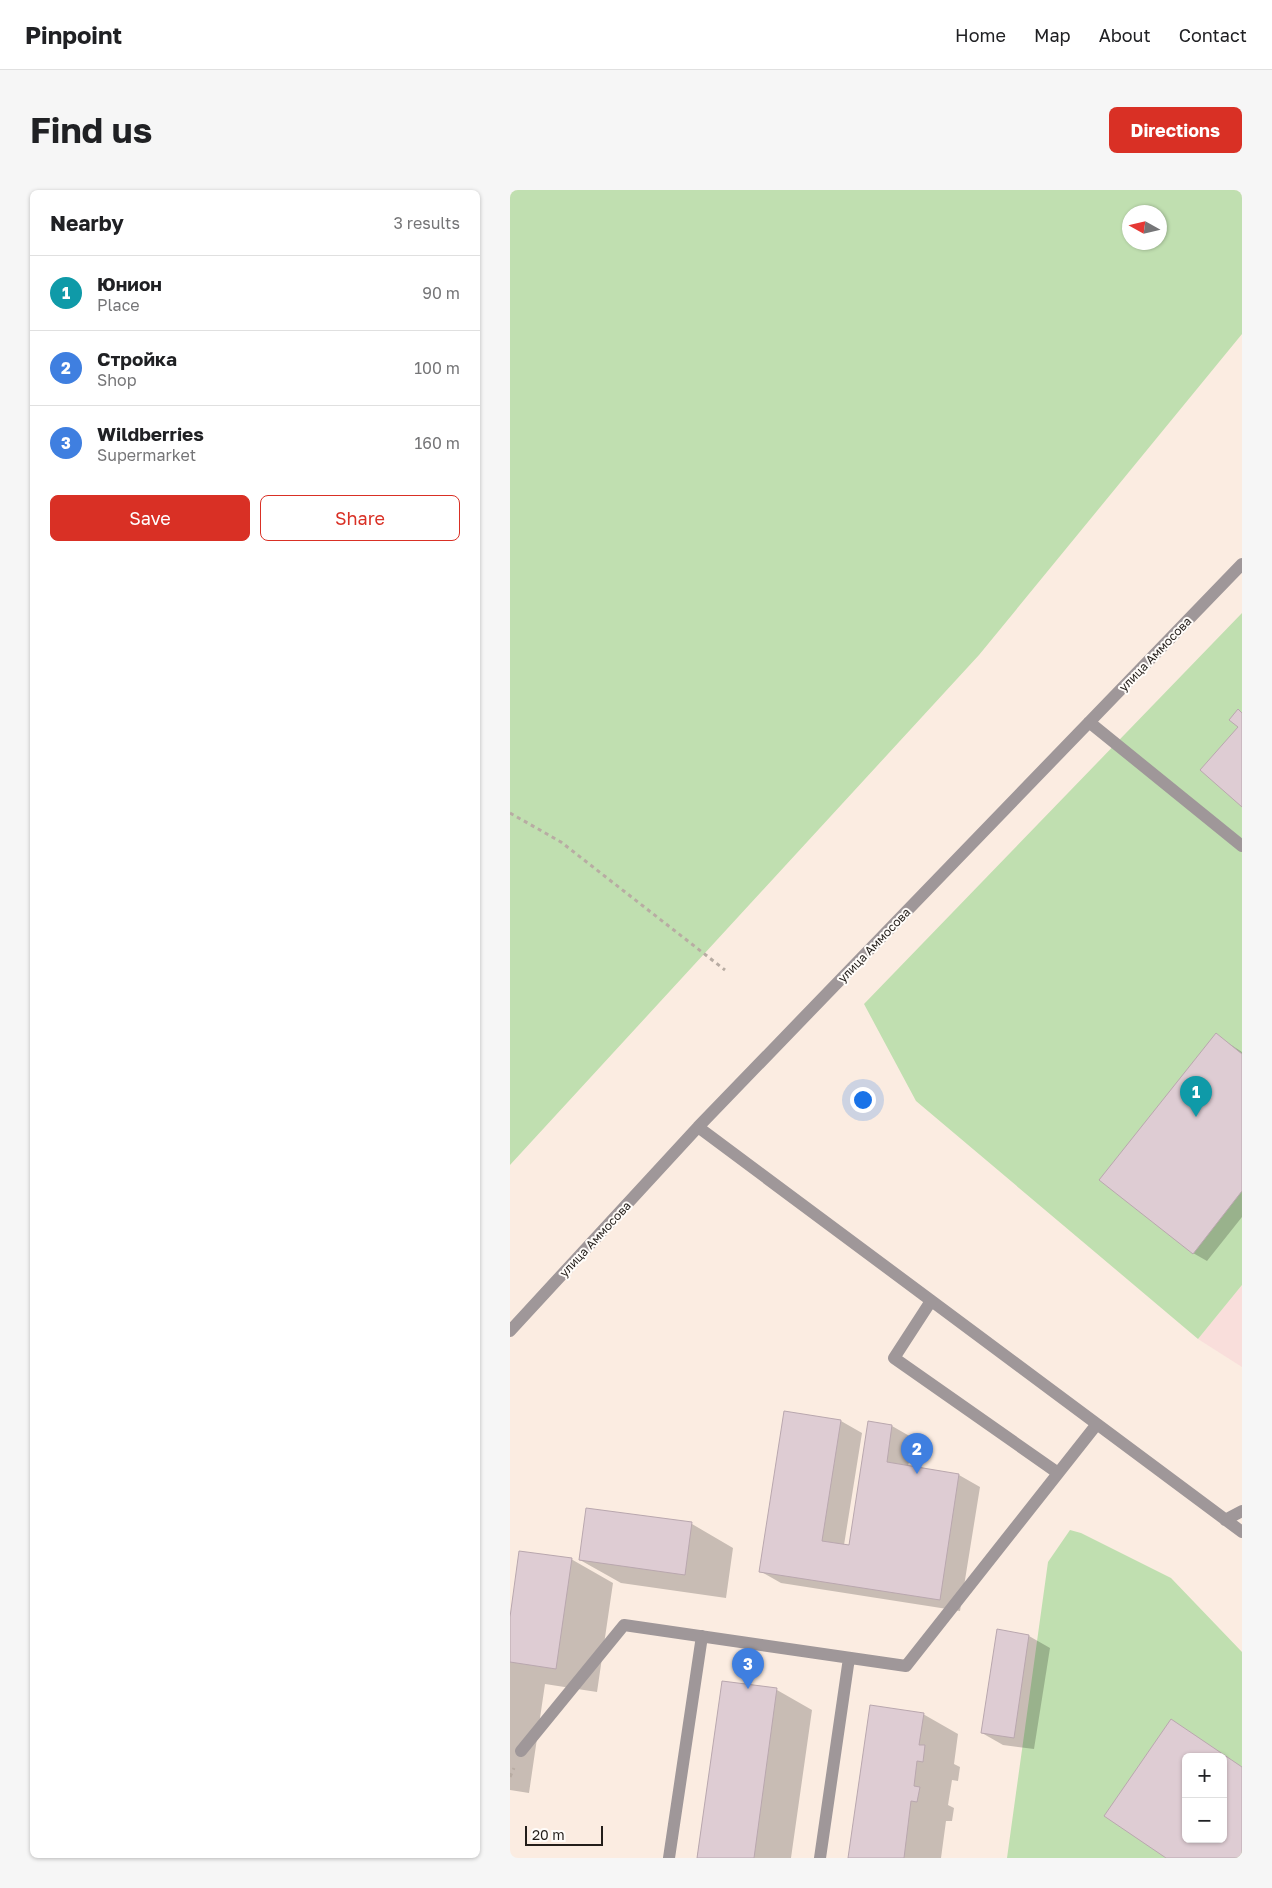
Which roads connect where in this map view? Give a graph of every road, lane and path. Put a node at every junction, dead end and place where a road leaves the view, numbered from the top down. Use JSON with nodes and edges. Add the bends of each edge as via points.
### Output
{"nodes":[{"id":1,"x":1242,"y":564,"type":"edge"},
{"id":2,"x":1089,"y":722,"type":"junction"},
{"id":3,"x":510,"y":814,"type":"edge"},
{"id":4,"x":1242,"y":846,"type":"edge"},
{"id":5,"x":725,"y":970,"type":"dead end"},
{"id":6,"x":698,"y":1127,"type":"junction"},
{"id":7,"x":931,"y":1301,"type":"junction"},
{"id":8,"x":510,"y":1331,"type":"edge"},
{"id":9,"x":1097,"y":1424,"type":"junction"},
{"id":10,"x":1058,"y":1473,"type":"junction"},
{"id":11,"x":1242,"y":1511,"type":"edge"},
{"id":12,"x":1226,"y":1520,"type":"junction"},
{"id":13,"x":1242,"y":1532,"type":"edge"},
{"id":14,"x":702,"y":1636,"type":"junction"},
{"id":15,"x":849,"y":1658,"type":"junction"},
{"id":16,"x":521,"y":1752,"type":"dead end"},
{"id":17,"x":669,"y":1858,"type":"edge"},
{"id":18,"x":820,"y":1858,"type":"edge"}],
"edges":[{"from":1,"to":2,"type":"street","name":"улица Аммосова"},
{"from":2,"to":4,"type":"street"},
{"from":2,"to":6,"type":"street","name":"улица Аммосова"},
{"from":3,"to":5,"type":"path","via":[[561,842]]},
{"from":6,"to":7,"type":"street"},
{"from":6,"to":8,"type":"street","name":"улица Аммосова"},
{"from":7,"to":9,"type":"street"},
{"from":7,"to":10,"type":"street","via":[[894,1358]]},
{"from":9,"to":10,"type":"street"},
{"from":9,"to":12,"type":"street"},
{"from":10,"to":15,"type":"street","via":[[906,1666]]},
{"from":11,"to":12,"type":"street"},
{"from":12,"to":13,"type":"street"},
{"from":14,"to":15,"type":"street"},
{"from":14,"to":16,"type":"street","via":[[624,1625]]},
{"from":14,"to":17,"type":"street"},
{"from":15,"to":18,"type":"street"}]}
